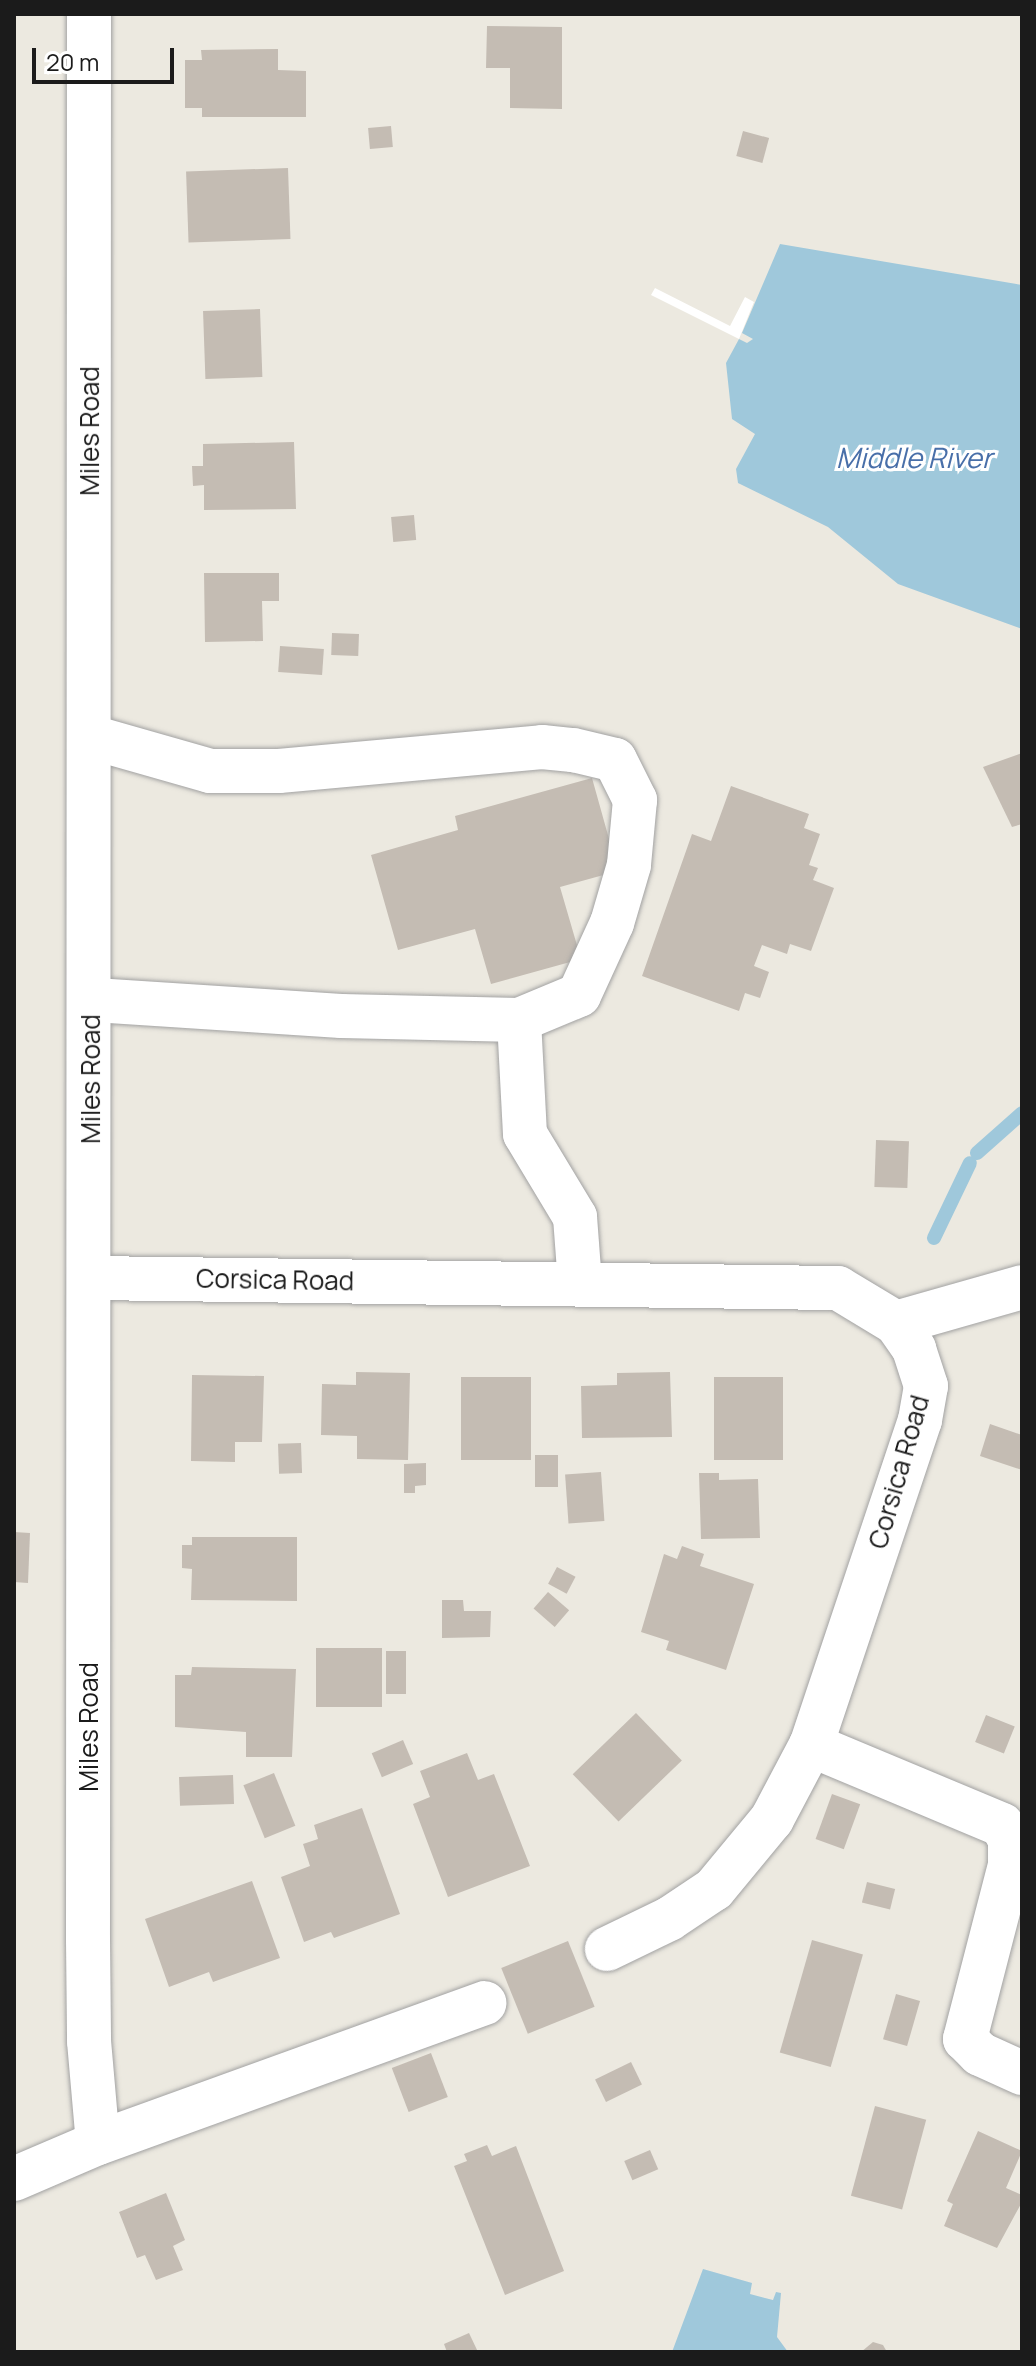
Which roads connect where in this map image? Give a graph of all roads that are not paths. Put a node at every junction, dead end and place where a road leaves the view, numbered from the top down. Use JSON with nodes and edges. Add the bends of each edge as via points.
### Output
{"nodes":[{"id":1,"x":89,"y":14,"type":"edge"},
{"id":2,"x":91,"y":737,"type":"junction"},
{"id":3,"x":91,"y":1000,"type":"junction"},
{"id":4,"x":519,"y":1020,"type":"junction"},
{"id":5,"x":91,"y":1278,"type":"junction"},
{"id":6,"x":580,"y":1284,"type":"junction"},
{"id":7,"x":1022,"y":1287,"type":"edge"},
{"id":8,"x":896,"y":1323,"type":"junction"},
{"id":9,"x":811,"y":1745,"type":"junction"},
{"id":10,"x":607,"y":1949,"type":"dead end"},
{"id":11,"x":484,"y":2003,"type":"dead end"},
{"id":12,"x":1022,"y":2073,"type":"edge"},
{"id":13,"x":98,"y":2143,"type":"junction"},
{"id":14,"x":14,"y":2179,"type":"edge"}],
"edges":[{"from":1,"to":2,"type":"street","name":"Miles Road"},
{"from":2,"to":3,"type":"street","name":"Miles Road"},
{"from":2,"to":4,"type":"street","via":[[210,771],[279,771],[542,747],[615,760],[635,800],[629,865],[612,923],[579,995]]},
{"from":3,"to":4,"type":"street","via":[[341,1016]]},
{"from":3,"to":5,"type":"street","name":"Miles Road"},
{"from":4,"to":6,"type":"street","via":[[525,1134],[575,1217]]},
{"from":5,"to":6,"type":"street","name":"Corsica Road"},
{"from":5,"to":13,"type":"street","name":"Miles Road","via":[[88,1955]]},
{"from":6,"to":8,"type":"street","name":"Corsica Road","via":[[838,1288]]},
{"from":7,"to":8,"type":"street"},
{"from":8,"to":9,"type":"street","name":"Corsica Road","via":[[914,1349],[926,1386],[920,1420]]},
{"from":9,"to":10,"type":"street","via":[[772,1819],[714,1889],[669,1919]]},
{"from":9,"to":12,"type":"street","via":[[1002,1825],[1010,1840],[1010,1865],[965,2039],[980,2054]]},
{"from":11,"to":13,"type":"street"},
{"from":13,"to":14,"type":"street"}]}
